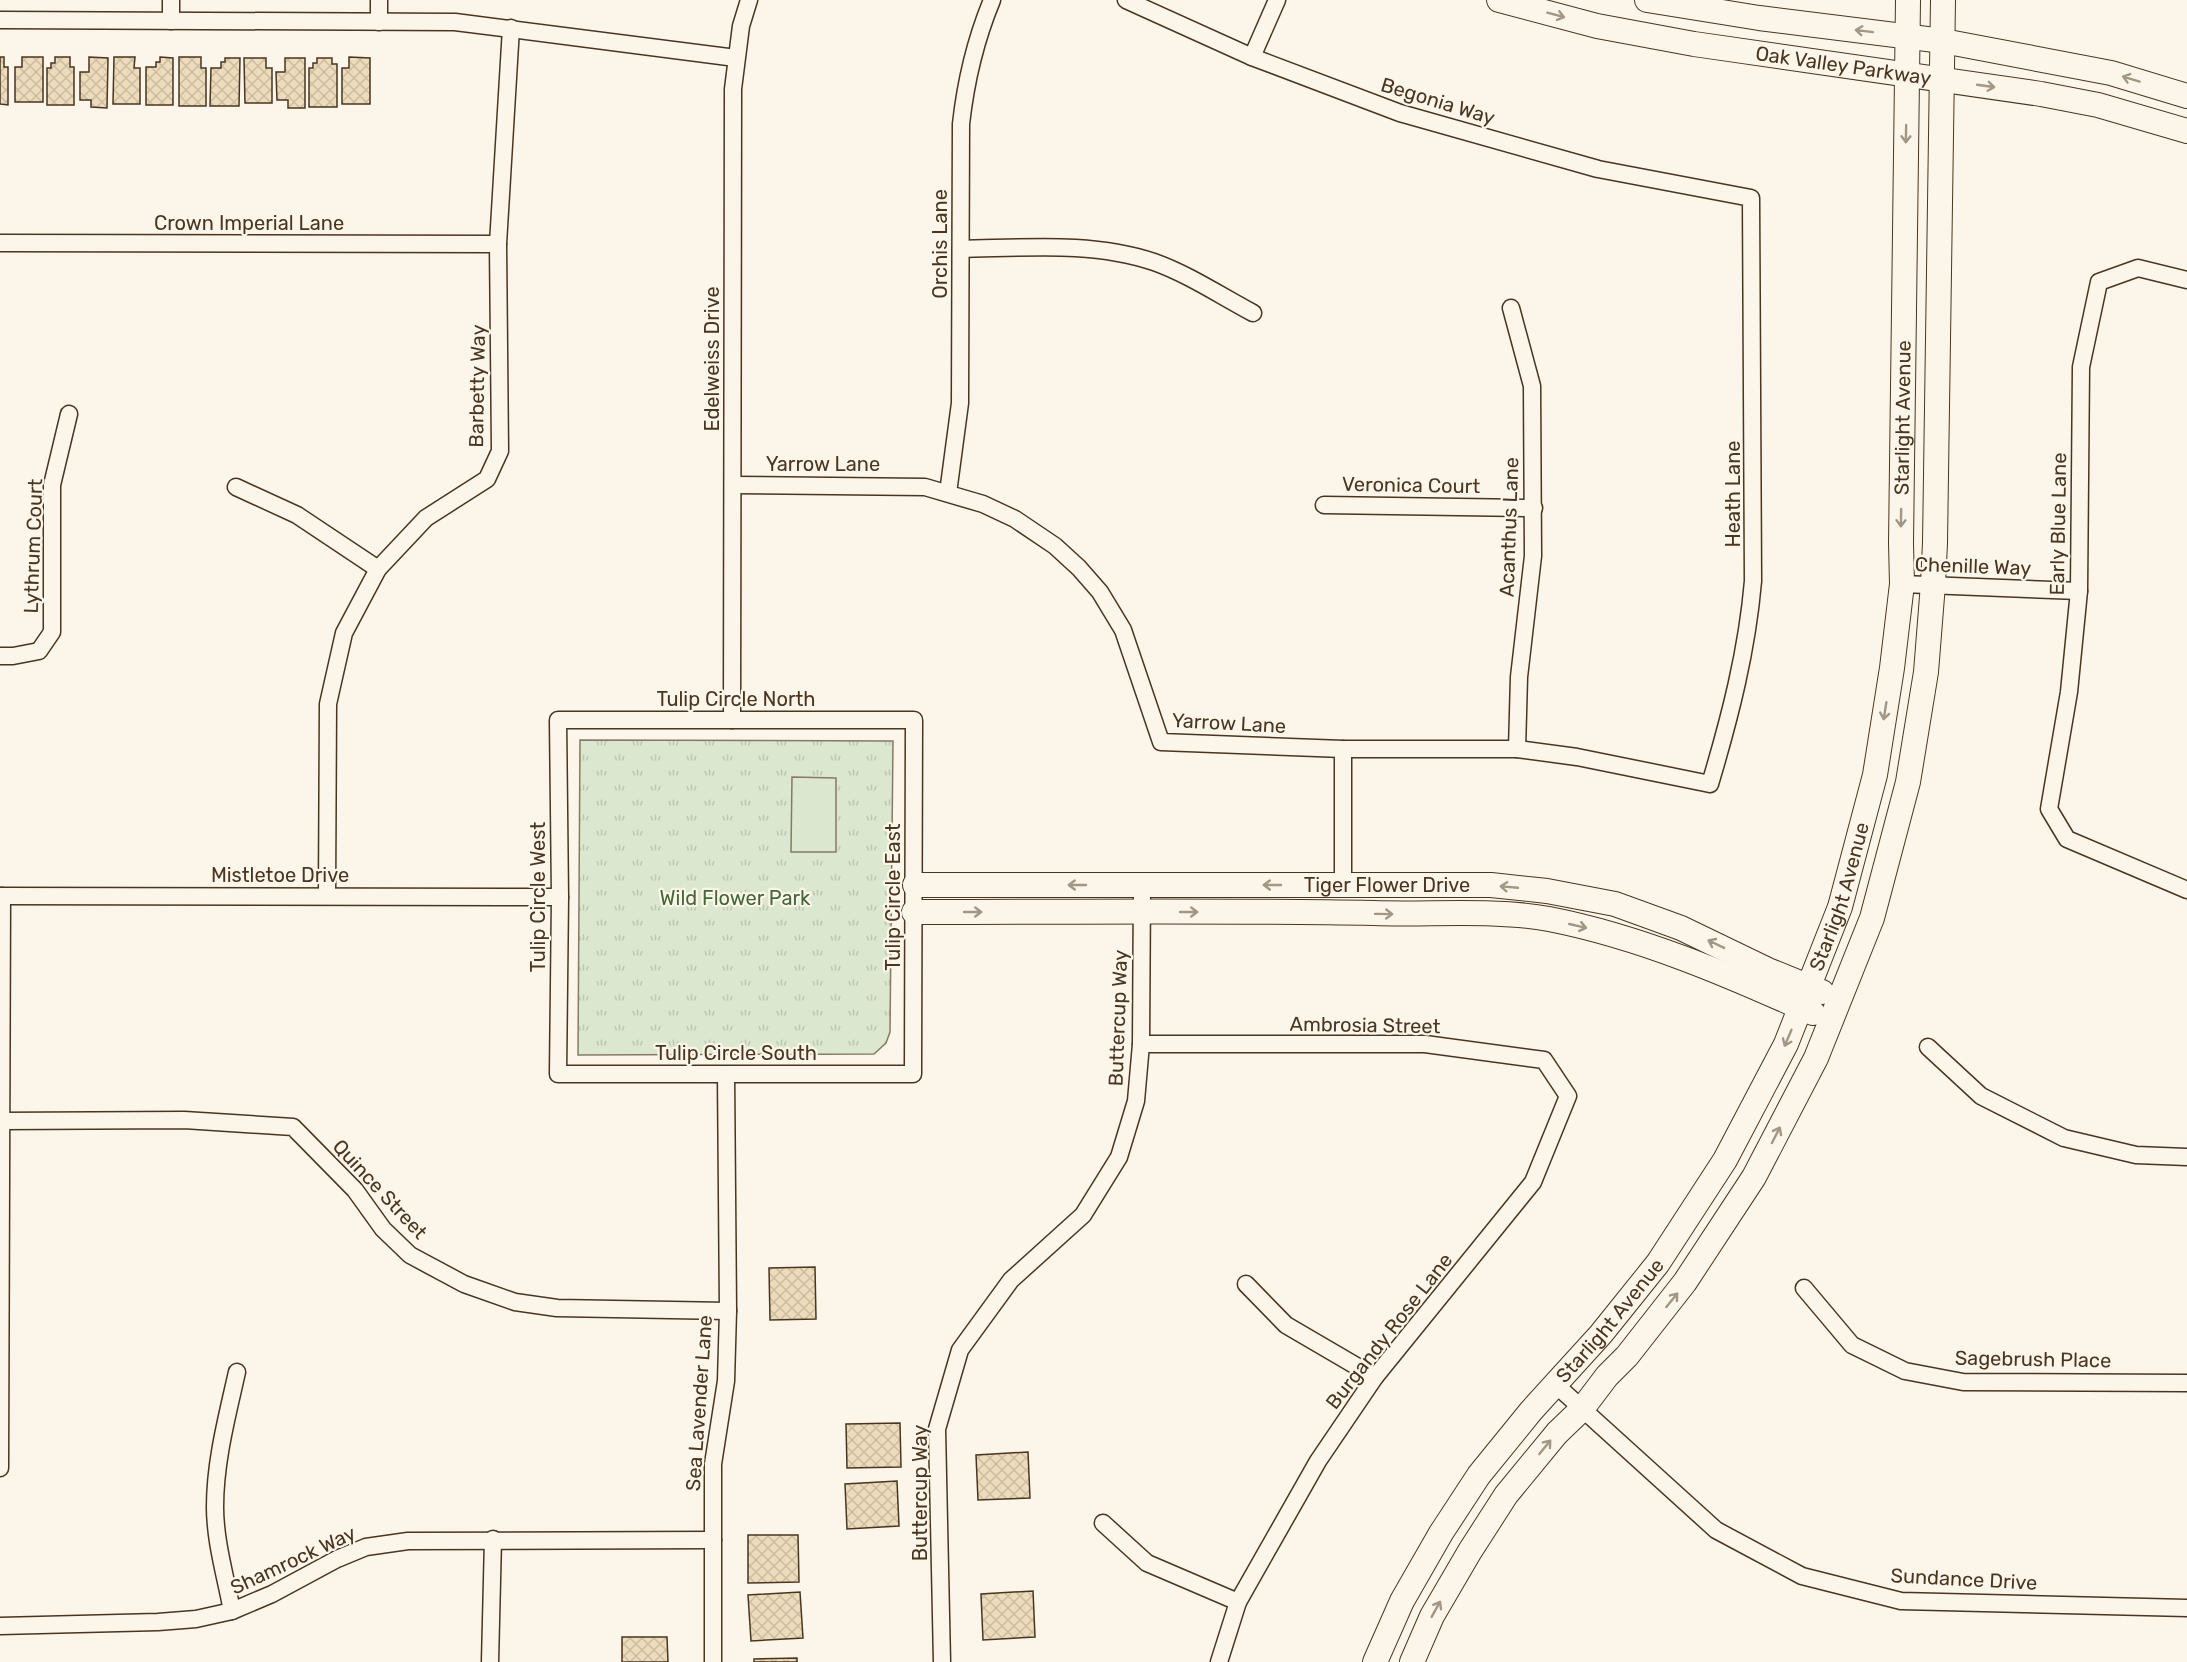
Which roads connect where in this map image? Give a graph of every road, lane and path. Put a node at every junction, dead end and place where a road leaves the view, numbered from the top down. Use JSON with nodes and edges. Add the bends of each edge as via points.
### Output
{"nodes":[{"id":1,"x":171,"y":0,"type":"edge"},
{"id":2,"x":379,"y":0,"type":"edge"},
{"id":3,"x":749,"y":0,"type":"edge"},
{"id":4,"x":993,"y":0,"type":"edge"},
{"id":5,"x":1126,"y":0,"type":"edge"},
{"id":6,"x":1277,"y":0,"type":"edge"},
{"id":7,"x":1499,"y":0,"type":"edge"},
{"id":8,"x":1647,"y":0,"type":"edge"},
{"id":9,"x":1908,"y":0,"type":"edge"},
{"id":10,"x":1943,"y":0,"type":"edge"},
{"id":11,"x":0,"y":20,"type":"edge"},
{"id":12,"x":171,"y":21,"type":"junction"},
{"id":13,"x":379,"y":22,"type":"junction"},
{"id":14,"x":511,"y":28,"type":"junction"},
{"id":15,"x":1908,"y":37,"type":"junction"},
{"id":16,"x":1943,"y":41,"type":"junction"},
{"id":17,"x":1252,"y":57,"type":"junction"},
{"id":18,"x":736,"y":58,"type":"junction"},
{"id":19,"x":1907,"y":75,"type":"junction"},
{"id":20,"x":1942,"y":79,"type":"junction"},
{"id":21,"x":2187,"y":96,"type":"edge"},
{"id":22,"x":2187,"y":131,"type":"edge"},
{"id":23,"x":1751,"y":198,"type":"joint"},
{"id":24,"x":0,"y":243,"type":"edge"},
{"id":25,"x":498,"y":244,"type":"junction"},
{"id":26,"x":961,"y":249,"type":"junction"},
{"id":27,"x":2187,"y":280,"type":"edge"},
{"id":28,"x":1511,"y":308,"type":"dead end"},
{"id":29,"x":1253,"y":313,"type":"dead end"},
{"id":30,"x":69,"y":414,"type":"dead end"},
{"id":31,"x":733,"y":485,"type":"junction"},
{"id":32,"x":236,"y":487,"type":"dead end"},
{"id":33,"x":948,"y":493,"type":"junction"},
{"id":34,"x":1324,"y":505,"type":"dead end"},
{"id":35,"x":1534,"y":508,"type":"junction"},
{"id":36,"x":378,"y":568,"type":"junction"},
{"id":37,"x":1902,"y":584,"type":"junction"},
{"id":38,"x":1934,"y":584,"type":"junction"},
{"id":39,"x":2079,"y":591,"type":"junction"},
{"id":40,"x":6,"y":656,"type":"edge"},
{"id":41,"x":558,"y":720,"type":"joint"},
{"id":42,"x":732,"y":720,"type":"junction"},
{"id":43,"x":914,"y":720,"type":"joint"},
{"id":44,"x":1343,"y":748,"type":"junction"},
{"id":45,"x":1517,"y":749,"type":"junction"},
{"id":46,"x":1710,"y":784,"type":"joint"},
{"id":47,"x":1343,"y":884,"type":"junction"},
{"id":48,"x":915,"y":885,"type":"junction"},
{"id":49,"x":1142,"y":885,"type":"junction"},
{"id":50,"x":2187,"y":890,"type":"edge"},
{"id":51,"x":1,"y":896,"type":"edge"},
{"id":52,"x":327,"y":897,"type":"junction"},
{"id":53,"x":560,"y":897,"type":"junction"},
{"id":54,"x":914,"y":912,"type":"junction"},
{"id":55,"x":1142,"y":912,"type":"junction"},
{"id":56,"x":1804,"y":997,"type":"junction"},
{"id":57,"x":1834,"y":1010,"type":"junction"},
{"id":58,"x":1141,"y":1044,"type":"junction"},
{"id":59,"x":1928,"y":1047,"type":"dead end"},
{"id":60,"x":558,"y":1074,"type":"joint"},
{"id":61,"x":913,"y":1074,"type":"joint"},
{"id":62,"x":726,"y":1075,"type":"junction"},
{"id":63,"x":1568,"y":1096,"type":"joint"},
{"id":64,"x":1,"y":1121,"type":"edge"},
{"id":65,"x":2187,"y":1157,"type":"edge"},
{"id":66,"x":1246,"y":1284,"type":"dead end"},
{"id":67,"x":1804,"y":1288,"type":"dead end"},
{"id":68,"x":728,"y":1311,"type":"junction"},
{"id":69,"x":237,"y":1372,"type":"dead end"},
{"id":70,"x":1374,"y":1377,"type":"junction"},
{"id":71,"x":2187,"y":1383,"type":"edge"},
{"id":72,"x":1556,"y":1385,"type":"junction"},
{"id":73,"x":0,"y":1398,"type":"edge"},
{"id":74,"x":1582,"y":1409,"type":"junction"},
{"id":75,"x":0,"y":1468,"type":"edge"},
{"id":76,"x":1103,"y":1523,"type":"dead end"},
{"id":77,"x":493,"y":1539,"type":"junction"},
{"id":78,"x":713,"y":1540,"type":"junction"},
{"id":79,"x":1238,"y":1602,"type":"junction"},
{"id":80,"x":2187,"y":1608,"type":"edge"},
{"id":81,"x":232,"y":1611,"type":"junction"},
{"id":82,"x":0,"y":1626,"type":"edge"},
{"id":83,"x":490,"y":1662,"type":"edge"},
{"id":84,"x":712,"y":1662,"type":"edge"},
{"id":85,"x":942,"y":1662,"type":"edge"},
{"id":86,"x":1219,"y":1662,"type":"edge"},
{"id":87,"x":1375,"y":1662,"type":"edge"},
{"id":88,"x":1412,"y":1662,"type":"edge"}],
"edges":[{"from":1,"to":12,"type":"street"},
{"from":2,"to":13,"type":"street"},
{"from":3,"to":18,"type":"street","name":"Edelweiss Drive"},
{"from":4,"to":26,"type":"street","name":"Orchis Lane","via":[[966,82],[961,124]]},
{"from":5,"to":17,"type":"street","name":"Begonia Way"},
{"from":6,"to":17,"type":"street"},
{"from":7,"to":19,"type":"street","name":"Oak Valley Parkway","one_way":true,"via":[[1597,26],[1694,44]]},
{"from":15,"to":8,"type":"street","name":"Oak Valley Parkway","one_way":true},
{"from":9,"to":15,"type":"street","name":"Starlight Avenue"},
{"from":10,"to":16,"type":"street","name":"Starlight Avenue"},
{"from":11,"to":12,"type":"street"},
{"from":12,"to":13,"type":"street"},
{"from":13,"to":14,"type":"street","via":[[455,22]]},
{"from":14,"to":18,"type":"street"},
{"from":14,"to":25,"type":"street","name":"Barbetty Way"},
{"from":15,"to":16,"type":"street","name":"Oak Valley Parkway"},
{"from":15,"to":19,"type":"street","name":"Starlight Avenue"},
{"from":16,"to":20,"type":"street","name":"Starlight Avenue"},
{"from":21,"to":16,"type":"street","name":"Oak Valley Parkway","one_way":true,"via":[[2111,73]]},
{"from":17,"to":23,"type":"street","name":"Begonia Way","via":[[1400,113],[1531,152]]},
{"from":18,"to":31,"type":"street","name":"Edelweiss Drive"},
{"from":19,"to":20,"type":"street","name":"Oak Valley Parkway"},
{"from":19,"to":37,"type":"street","name":"Starlight Avenue","one_way":true},
{"from":20,"to":22,"type":"street","name":"Oak Valley Parkway","one_way":true,"via":[[2098,105]]},
{"from":20,"to":38,"type":"street","name":"Starlight Avenue"},
{"from":23,"to":46,"type":"street","name":"Heath Lane","via":[[1753,581],[1735,696]]},
{"from":24,"to":25,"type":"street","name":"Crown Imperial Lane"},
{"from":25,"to":36,"type":"street","name":"Barbetty Way","via":[[500,451],[487,478],[426,518]]},
{"from":26,"to":29,"type":"street","via":[[1067,248],[1126,255],[1179,273]]},
{"from":26,"to":33,"type":"street","name":"Orchis Lane","via":[[960,403]]},
{"from":27,"to":39,"type":"street","name":"Early Blue Lane","via":[[2138,268],[2099,282],[2081,367]]},
{"from":28,"to":35,"type":"street","name":"Acanthus Lane","via":[[1532,386]]},
{"from":30,"to":40,"type":"street","name":"Lythrum Court","via":[[52,485],[51,632],[39,651]]},
{"from":31,"to":33,"type":"street","name":"Yarrow Lane","via":[[903,486]]},
{"from":31,"to":42,"type":"street","name":"Edelweiss Drive"},
{"from":32,"to":36,"type":"street","via":[[297,515]]},
{"from":33,"to":44,"type":"street","name":"Yarrow Lane","via":[[1016,519],[1055,546],[1100,592],[1123,630],[1161,742]]},
{"from":34,"to":35,"type":"street","name":"Veronica Court"},
{"from":35,"to":45,"type":"street","name":"Acanthus Lane","via":[[1533,556],[1519,677]]},
{"from":36,"to":52,"type":"street","name":"Barbetty Way","via":[[344,633],[328,704]]},
{"from":37,"to":38,"type":"street","name":"Chenille Way"},
{"from":37,"to":56,"type":"street","name":"Starlight Avenue","one_way":true,"via":[[1875,776],[1840,907]]},
{"from":38,"to":39,"type":"street","name":"Chenille Way"},
{"from":38,"to":57,"type":"street","name":"Starlight Avenue","via":[[1926,672],[1908,782],[1872,918]]},
{"from":39,"to":50,"type":"street","name":"Early Blue Lane","via":[[2069,692],[2049,809],[2067,839]]},
{"from":41,"to":42,"type":"street","name":"Tulip Circle North"},
{"from":41,"to":53,"type":"street","name":"Tulip Circle West"},
{"from":42,"to":43,"type":"street","name":"Tulip Circle North"},
{"from":43,"to":48,"type":"street","name":"Tulip Circle East"},
{"from":44,"to":45,"type":"street","name":"Yarrow Lane"},
{"from":44,"to":47,"type":"street"},
{"from":45,"to":46,"type":"street","name":"Yarrow Lane"},
{"from":47,"to":49,"type":"street","name":"Tiger Flower Drive","one_way":true},
{"from":56,"to":47,"type":"street","name":"Tiger Flower Drive","one_way":true,"via":[[1768,970],[1681,928],[1615,904],[1491,885]]},
{"from":49,"to":48,"type":"street","name":"Tiger Flower Drive","one_way":true},
{"from":48,"to":54,"type":"street","name":"Tulip Circle East"},
{"from":49,"to":55,"type":"street","name":"Buttercup Way"},
{"from":51,"to":52,"type":"street","name":"Mistletoe Drive"},
{"from":51,"to":64,"type":"street"},
{"from":52,"to":53,"type":"street","name":"Mistletoe Drive"},
{"from":53,"to":60,"type":"street","name":"Tulip Circle West"},
{"from":54,"to":55,"type":"street","name":"Tiger Flower Drive","one_way":true},
{"from":54,"to":61,"type":"street","name":"Tulip Circle East"},
{"from":55,"to":56,"type":"street","name":"Tiger Flower Drive","one_way":true,"via":[[1501,915],[1548,919],[1661,951],[1753,986]]},
{"from":55,"to":58,"type":"street","name":"Buttercup Way"},
{"from":56,"to":57,"type":"street","name":"Tiger Flower Drive"},
{"from":56,"to":72,"type":"street","name":"Starlight Avenue","one_way":true,"via":[[1786,1044],[1719,1170],[1658,1263]]},
{"from":74,"to":57,"type":"street","name":"Starlight Avenue","one_way":true,"via":[[1686,1282],[1748,1187],[1816,1058]]},
{"from":58,"to":63,"type":"street","name":"Ambrosia Street","via":[[1425,1044],[1544,1060]]},
{"from":58,"to":85,"type":"street","name":"Buttercup Way","via":[[1136,1101],[1119,1157],[1083,1215],[1011,1280],[960,1350],[937,1430]]},
{"from":59,"to":65,"type":"street","via":[[1981,1096],[2064,1138],[2136,1155]]},
{"from":60,"to":62,"type":"street","name":"Tulip Circle South"},
{"from":61,"to":62,"type":"street","name":"Tulip Circle South"},
{"from":62,"to":68,"type":"street","name":"Sea Lavender Lane"},
{"from":63,"to":70,"type":"street","name":"Burgandy Rose Lane","via":[[1533,1182]]},
{"from":64,"to":68,"type":"street","name":"Quince Street","via":[[184,1120],[293,1127],[355,1190],[383,1228],[410,1255],[464,1284],[515,1302],[557,1308]]},
{"from":64,"to":73,"type":"street"},
{"from":66,"to":70,"type":"street","via":[[1286,1325]]},
{"from":67,"to":71,"type":"street","name":"Sagebrush Place","via":[[1852,1345],[1905,1371],[1963,1382]]},
{"from":68,"to":78,"type":"street","name":"Sea Lavender Lane","via":[[726,1381],[713,1464]]},
{"from":69,"to":81,"type":"street","via":[[218,1455],[215,1510]]},
{"from":70,"to":79,"type":"street","name":"Burgandy Rose Lane","via":[[1318,1461]]},
{"from":72,"to":74,"type":"street","name":"Sundance Drive"},
{"from":72,"to":87,"type":"street","name":"Starlight Avenue","via":[[1530,1411],[1460,1504],[1402,1601]]},
{"from":73,"to":75,"type":"street"},
{"from":74,"to":80,"type":"street","name":"Sundance Drive","via":[[1716,1530],[1802,1576],[1901,1601]]},
{"from":88,"to":74,"type":"street","name":"Starlight Avenue","one_way":true,"via":[[1432,1616],[1500,1504],[1557,1433]]},
{"from":76,"to":79,"type":"street","via":[[1148,1563]]},
{"from":77,"to":78,"type":"street","name":"Shamrock Way"},
{"from":77,"to":81,"type":"street","name":"Shamrock Way","via":[[408,1541],[366,1547]]},
{"from":77,"to":83,"type":"street"},
{"from":78,"to":84,"type":"street","name":"Sea Lavender Lane"},
{"from":79,"to":86,"type":"street","name":"Burgandy Rose Lane"},
{"from":81,"to":82,"type":"street","name":"Shamrock Way","via":[[158,1622]]}]}
